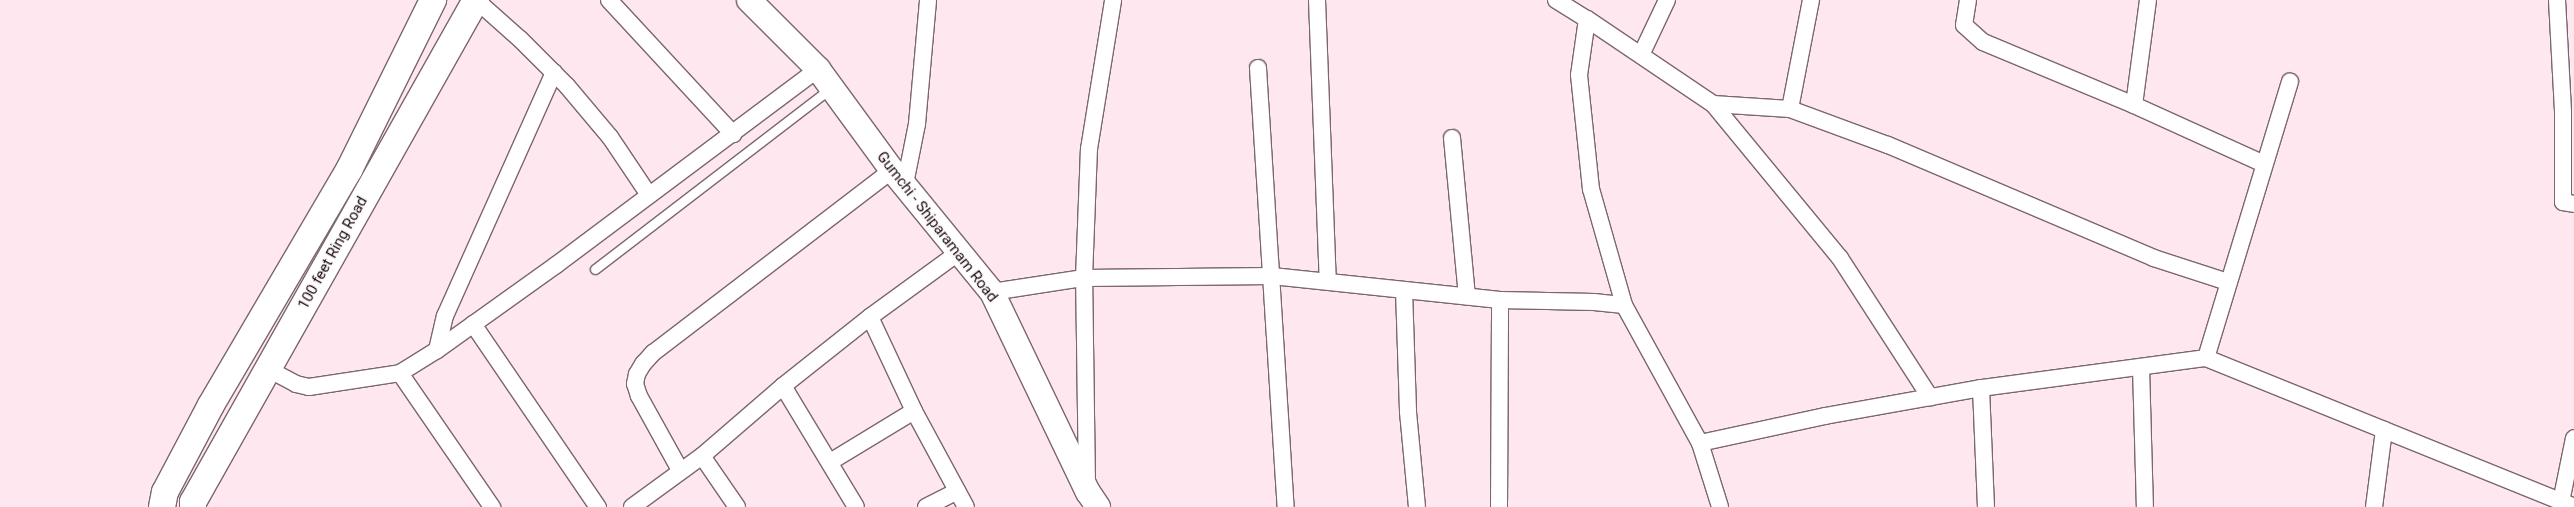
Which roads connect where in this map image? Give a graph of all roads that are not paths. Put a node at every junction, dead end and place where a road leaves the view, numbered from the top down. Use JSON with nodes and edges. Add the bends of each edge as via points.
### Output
{"nodes":[{"id":1,"x":433,"y":0,"type":"edge"},
{"id":2,"x":476,"y":0,"type":"edge"},
{"id":3,"x":609,"y":0,"type":"edge"},
{"id":4,"x":749,"y":0,"type":"edge"},
{"id":5,"x":928,"y":0,"type":"edge"},
{"id":6,"x":1112,"y":0,"type":"edge"},
{"id":7,"x":1317,"y":0,"type":"edge"},
{"id":8,"x":1556,"y":0,"type":"edge"},
{"id":9,"x":1667,"y":0,"type":"edge"},
{"id":10,"x":1811,"y":0,"type":"edge"},
{"id":11,"x":1968,"y":0,"type":"edge"},
{"id":12,"x":2148,"y":0,"type":"edge"},
{"id":13,"x":2557,"y":0,"type":"edge"},
{"id":14,"x":1587,"y":19,"type":"junction"},
{"id":15,"x":1641,"y":55,"type":"junction"},
{"id":16,"x":818,"y":68,"type":"junction"},
{"id":17,"x":1258,"y":68,"type":"dead end"},
{"id":18,"x":554,"y":72,"type":"junction"},
{"id":19,"x":2290,"y":81,"type":"dead end"},
{"id":20,"x":832,"y":88,"type":"junction"},
{"id":21,"x":1713,"y":104,"type":"junction"},
{"id":22,"x":2134,"y":105,"type":"junction"},
{"id":23,"x":1790,"y":109,"type":"junction"},
{"id":24,"x":733,"y":134,"type":"junction"},
{"id":25,"x":1452,"y":138,"type":"dead end"},
{"id":26,"x":2264,"y":164,"type":"junction"},
{"id":27,"x":899,"y":177,"type":"junction"},
{"id":28,"x":649,"y":195,"type":"junction"},
{"id":29,"x":2574,"y":204,"type":"edge"},
{"id":30,"x":959,"y":252,"type":"junction"},
{"id":31,"x":595,"y":269,"type":"dead end"},
{"id":32,"x":1272,"y":276,"type":"junction"},
{"id":33,"x":1084,"y":278,"type":"junction"},
{"id":34,"x":1328,"y":281,"type":"junction"},
{"id":35,"x":2228,"y":282,"type":"junction"},
{"id":36,"x":1404,"y":290,"type":"junction"},
{"id":37,"x":992,"y":292,"type":"junction"},
{"id":38,"x":1466,"y":296,"type":"junction"},
{"id":39,"x":1500,"y":300,"type":"junction"},
{"id":40,"x":1624,"y":306,"type":"junction"},
{"id":41,"x":870,"y":317,"type":"junction"},
{"id":42,"x":472,"y":324,"type":"junction"},
{"id":43,"x":436,"y":350,"type":"junction"},
{"id":44,"x":2206,"y":358,"type":"junction"},
{"id":45,"x":2141,"y":367,"type":"junction"},
{"id":46,"x":268,"y":368,"type":"junction"},
{"id":47,"x":400,"y":372,"type":"junction"},
{"id":48,"x":784,"y":386,"type":"junction"},
{"id":49,"x":1981,"y":388,"type":"junction"},
{"id":50,"x":1930,"y":397,"type":"junction"},
{"id":51,"x":914,"y":411,"type":"junction"},
{"id":52,"x":2384,"y":430,"type":"junction"},
{"id":53,"x":2574,"y":438,"type":"edge"},
{"id":54,"x":1700,"y":444,"type":"junction"},
{"id":55,"x":702,"y":456,"type":"junction"},
{"id":56,"x":830,"y":462,"type":"junction"},
{"id":57,"x":680,"y":470,"type":"junction"},
{"id":58,"x":957,"y":491,"type":"junction"},
{"id":59,"x":1095,"y":503,"type":"edge"},
{"id":60,"x":2568,"y":505,"type":"edge"},
{"id":61,"x":162,"y":507,"type":"edge"},
{"id":62,"x":192,"y":507,"type":"edge"},
{"id":63,"x":492,"y":507,"type":"edge"},
{"id":64,"x":598,"y":507,"type":"edge"},
{"id":65,"x":632,"y":507,"type":"edge"},
{"id":66,"x":737,"y":507,"type":"edge"},
{"id":67,"x":856,"y":507,"type":"edge"},
{"id":68,"x":926,"y":507,"type":"edge"},
{"id":69,"x":966,"y":507,"type":"edge"},
{"id":70,"x":1286,"y":507,"type":"edge"},
{"id":71,"x":1418,"y":507,"type":"edge"},
{"id":72,"x":1499,"y":507,"type":"edge"},
{"id":73,"x":1720,"y":507,"type":"edge"},
{"id":74,"x":1986,"y":507,"type":"edge"},
{"id":75,"x":2145,"y":507,"type":"edge"},
{"id":76,"x":2374,"y":507,"type":"edge"}],
"edges":[{"from":1,"to":61,"type":"main road","name":"100 feet Ring Road","via":[[350,170],[211,405],[165,492]]},
{"from":2,"to":18,"type":"street"},
{"from":2,"to":46,"type":"main road","name":"100 feet Ring Road"},
{"from":3,"to":24,"type":"street"},
{"from":4,"to":16,"type":"street","name":"Gumchi - Shiparamam Road"},
{"from":5,"to":27,"type":"street","via":[[917,124]]},
{"from":6,"to":33,"type":"street","via":[[1089,149]]},
{"from":7,"to":34,"type":"street"},
{"from":8,"to":14,"type":"street"},
{"from":9,"to":15,"type":"street"},
{"from":10,"to":23,"type":"street"},
{"from":11,"to":22,"type":"street","via":[[1964,25],[1983,42]]},
{"from":12,"to":22,"type":"street"},
{"from":13,"to":29,"type":"street","via":[[2564,202]]},
{"from":14,"to":15,"type":"street"},
{"from":14,"to":40,"type":"street","via":[[1579,75],[1591,189]]},
{"from":15,"to":21,"type":"street"},
{"from":16,"to":20,"type":"street","name":"Gumchi - Shiparamam Road"},
{"from":16,"to":24,"type":"street"},
{"from":17,"to":32,"type":"street"},
{"from":18,"to":28,"type":"street","via":[[610,137]]},
{"from":18,"to":43,"type":"street","via":[[445,316]]},
{"from":19,"to":26,"type":"street"},
{"from":20,"to":27,"type":"street","name":"Gumchi - Shiparamam Road"},
{"from":20,"to":31,"type":"lane"},
{"from":21,"to":23,"type":"street"},
{"from":21,"to":50,"type":"street","via":[[1840,258]]},
{"from":22,"to":26,"type":"street"},
{"from":23,"to":35,"type":"street","via":[[1888,146],[2154,258]]},
{"from":24,"to":28,"type":"street"},
{"from":25,"to":38,"type":"street"},
{"from":26,"to":35,"type":"street"},
{"from":27,"to":30,"type":"street","name":"Gumchi - Shiparamam Road"},
{"from":27,"to":57,"type":"street","via":[[653,353],[643,364],[635,384],[639,396]]},
{"from":28,"to":42,"type":"street"},
{"from":30,"to":37,"type":"street","name":"Gumchi - Shiparamam Road"},
{"from":30,"to":41,"type":"street"},
{"from":32,"to":33,"type":"street"},
{"from":32,"to":34,"type":"street"},
{"from":32,"to":70,"type":"street"},
{"from":33,"to":37,"type":"street"},
{"from":33,"to":59,"type":"street"},
{"from":34,"to":36,"type":"street"},
{"from":35,"to":44,"type":"street"},
{"from":36,"to":38,"type":"street"},
{"from":36,"to":71,"type":"street","via":[[1408,412]]},
{"from":37,"to":59,"type":"street","name":"Gumchi - Shiparamam Road"},
{"from":38,"to":39,"type":"street"},
{"from":39,"to":40,"type":"street","via":[[1594,302]]},
{"from":39,"to":72,"type":"street"},
{"from":40,"to":54,"type":"street"},
{"from":41,"to":48,"type":"street"},
{"from":41,"to":51,"type":"street"},
{"from":42,"to":43,"type":"street"},
{"from":42,"to":64,"type":"street"},
{"from":43,"to":47,"type":"street"},
{"from":44,"to":45,"type":"street"},
{"from":44,"to":52,"type":"street"},
{"from":45,"to":49,"type":"street"},
{"from":45,"to":75,"type":"street"},
{"from":46,"to":47,"type":"street","via":[[296,384],[310,387]]},
{"from":46,"to":62,"type":"main road","name":"100 feet Ring Road"},
{"from":47,"to":63,"type":"street"},
{"from":48,"to":55,"type":"street"},
{"from":48,"to":56,"type":"street"},
{"from":49,"to":50,"type":"street"},
{"from":49,"to":74,"type":"street"},
{"from":50,"to":54,"type":"street"},
{"from":51,"to":56,"type":"street"},
{"from":51,"to":58,"type":"street"},
{"from":52,"to":60,"type":"street"},
{"from":52,"to":76,"type":"street"},
{"from":53,"to":60,"type":"street"},
{"from":54,"to":73,"type":"street"},
{"from":55,"to":57,"type":"street"},
{"from":55,"to":66,"type":"street"},
{"from":56,"to":67,"type":"street"},
{"from":57,"to":65,"type":"street"},
{"from":58,"to":68,"type":"street"},
{"from":58,"to":69,"type":"street"}]}
